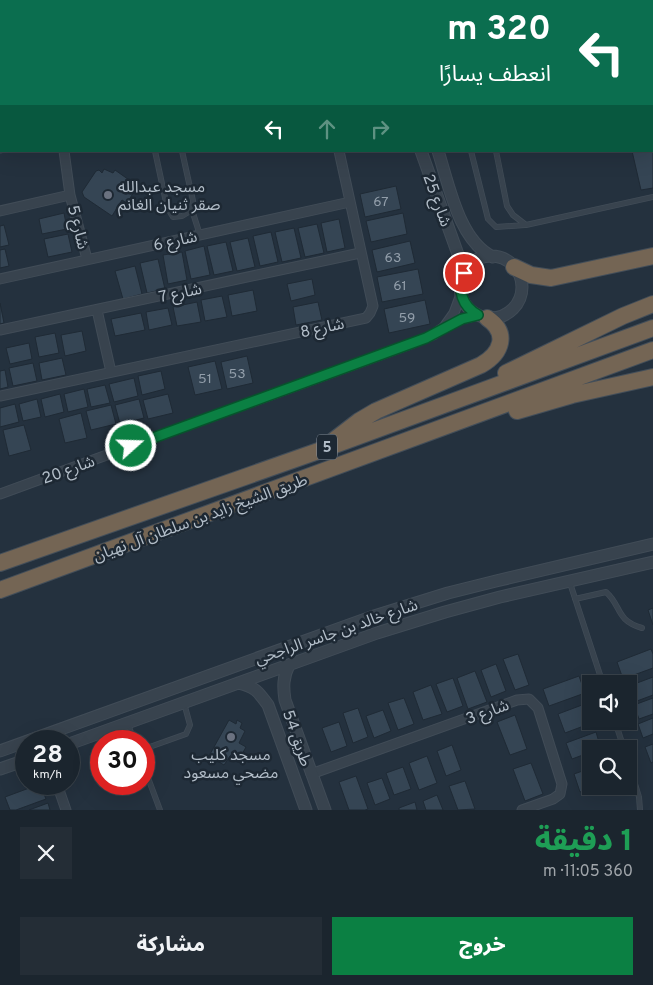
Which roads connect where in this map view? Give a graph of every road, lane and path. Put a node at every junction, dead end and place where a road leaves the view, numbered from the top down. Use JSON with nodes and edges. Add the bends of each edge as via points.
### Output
{"nodes":[{"id":1,"x":64,"y":152,"type":"edge"},
{"id":2,"x":156,"y":152,"type":"edge"},
{"id":3,"x":182,"y":152,"type":"edge"},
{"id":4,"x":341,"y":152,"type":"edge"},
{"id":5,"x":421,"y":152,"type":"edge"},
{"id":6,"x":438,"y":152,"type":"edge"},
{"id":7,"x":472,"y":152,"type":"edge"},
{"id":8,"x":496,"y":152,"type":"edge"},
{"id":9,"x":70,"y":194,"type":"junction"},
{"id":10,"x":653,"y":197,"type":"edge"},
{"id":11,"x":350,"y":202,"type":"junction"},
{"id":12,"x":192,"y":210,"type":"junction"},
{"id":13,"x":0,"y":211,"type":"edge"},
{"id":14,"x":526,"y":224,"type":"junction"},
{"id":15,"x":200,"y":235,"type":"junction"},
{"id":16,"x":360,"y":253,"type":"junction"},
{"id":17,"x":653,"y":256,"type":"edge"},
{"id":18,"x":494,"y":257,"type":"junction"},
{"id":19,"x":87,"y":259,"type":"junction"},
{"id":20,"x":514,"y":267,"type":"junction"},
{"id":21,"x":0,"y":278,"type":"edge"},
{"id":22,"x":462,"y":278,"type":"junction"},
{"id":23,"x":461,"y":294,"type":"junction"},
{"id":24,"x":653,"y":304,"type":"edge"},
{"id":25,"x":97,"y":310,"type":"junction"},
{"id":26,"x":483,"y":316,"type":"junction"},
{"id":27,"x":444,"y":328,"type":"junction"},
{"id":28,"x":653,"y":328,"type":"edge"},
{"id":29,"x":0,"y":330,"type":"edge"},
{"id":30,"x":653,"y":350,"type":"edge"},
{"id":31,"x":111,"y":372,"type":"junction"},
{"id":32,"x":653,"y":377,"type":"edge"},
{"id":33,"x":0,"y":396,"type":"edge"},
{"id":34,"x":437,"y":408,"type":"junction"},
{"id":35,"x":444,"y":428,"type":"junction"},
{"id":36,"x":324,"y":449,"type":"junction"},
{"id":37,"x":0,"y":494,"type":"edge"},
{"id":38,"x":653,"y":544,"type":"edge"},
{"id":39,"x":653,"y":562,"type":"edge"},
{"id":40,"x":0,"y":563,"type":"edge"},
{"id":41,"x":496,"y":581,"type":"junction"},
{"id":42,"x":570,"y":581,"type":"junction"},
{"id":43,"x":2,"y":589,"type":"edge"},
{"id":44,"x":448,"y":593,"type":"junction"},
{"id":45,"x":500,"y":596,"type":"junction"},
{"id":46,"x":576,"y":599,"type":"junction"},
{"id":47,"x":445,"y":612,"type":"junction"},
{"id":48,"x":642,"y":628,"type":"dead end"},
{"id":49,"x":289,"y":665,"type":"junction"},
{"id":50,"x":600,"y":675,"type":"edge"},
{"id":51,"x":238,"y":683,"type":"junction"},
{"id":52,"x":184,"y":703,"type":"junction"},
{"id":53,"x":289,"y":711,"type":"junction"},
{"id":54,"x":98,"y":716,"type":"junction"},
{"id":55,"x":272,"y":716,"type":"junction"},
{"id":56,"x":128,"y":723,"type":"junction"},
{"id":57,"x":76,"y":724,"type":"junction"},
{"id":58,"x":101,"y":730,"type":"edge"},
{"id":59,"x":109,"y":730,"type":"edge"},
{"id":60,"x":130,"y":730,"type":"edge"},
{"id":61,"x":90,"y":737,"type":"edge"},
{"id":62,"x":82,"y":740,"type":"joint"},
{"id":63,"x":155,"y":745,"type":"edge"},
{"id":64,"x":0,"y":751,"type":"edge"},
{"id":65,"x":15,"y":764,"type":"edge"},
{"id":66,"x":0,"y":770,"type":"edge"},
{"id":67,"x":311,"y":774,"type":"junction"},
{"id":68,"x":637,"y":790,"type":"edge"},
{"id":69,"x":60,"y":795,"type":"edge"},
{"id":70,"x":154,"y":795,"type":"edge"},
{"id":71,"x":66,"y":810,"type":"edge"},
{"id":72,"x":160,"y":810,"type":"edge"},
{"id":73,"x":306,"y":810,"type":"edge"},
{"id":74,"x":325,"y":810,"type":"edge"},
{"id":75,"x":522,"y":810,"type":"edge"},
{"id":76,"x":640,"y":810,"type":"edge"}],
"edges":[{"from":1,"to":9,"type":"street","name":"شارع 5"},
{"from":2,"to":12,"type":"lane","via":[[172,217]]},
{"from":3,"to":12,"type":"lane","via":[[194,201]]},
{"from":4,"to":11,"type":"street","name":"شارع 8"},
{"from":5,"to":22,"type":"street","name":"شارع 25","via":[[462,268]]},
{"from":6,"to":18,"type":"street","name":"شارع 25","via":[[466,232],[478,247]]},
{"from":7,"to":14,"type":"lane","via":[[488,219],[496,227]]},
{"from":8,"to":14,"type":"lane","via":[[507,206],[512,215]]},
{"from":9,"to":13,"type":"street","name":"شارع 5"},
{"from":9,"to":19,"type":"street","name":"شارع 5"},
{"from":10,"to":14,"type":"lane"},
{"from":11,"to":15,"type":"street","name":"شارع 6"},
{"from":11,"to":16,"type":"street","name":"شارع 8"},
{"from":12,"to":15,"type":"lane"},
{"from":15,"to":19,"type":"street","name":"شارع 6"},
{"from":16,"to":25,"type":"street","name":"شارع 7"},
{"from":16,"to":31,"type":"street","name":"شارع 8","via":[[373,306],[366,318]]},
{"from":17,"to":20,"type":"highway","via":[[550,278],[531,275]]},
{"from":18,"to":20,"type":"street","via":[[506,260]]},
{"from":18,"to":22,"type":"street","via":[[475,262]]},
{"from":19,"to":21,"type":"street","name":"شارع 6"},
{"from":20,"to":26,"type":"street","via":[[521,281],[522,292],[518,302],[508,313],[498,317]]},
{"from":22,"to":23,"type":"street"},
{"from":23,"to":26,"type":"street","via":[[468,308]]},
{"from":23,"to":27,"type":"street"},
{"from":24,"to":34,"type":"highway","via":[[532,359]]},
{"from":25,"to":29,"type":"street","name":"شارع 7"},
{"from":25,"to":31,"type":"street"},
{"from":26,"to":27,"type":"street","name":"شارع 20","via":[[462,319]]},
{"from":26,"to":36,"type":"highway","via":[[496,326],[500,341],[493,358],[368,415]]},
{"from":27,"to":37,"type":"street","name":"شارع 20","via":[[426,338]]},
{"from":28,"to":34,"type":"highway","name":"طريق الشيخ زايد بن سلطان آل نهيان","number":"5"},
{"from":30,"to":35,"type":"highway","name":"طريق الشيخ زايد بن سلطان آل نهيان","number":"5"},
{"from":31,"to":33,"type":"street","name":"شارع 8"},
{"from":32,"to":35,"type":"highway"},
{"from":34,"to":36,"type":"highway","name":"طريق الشيخ زايد بن سلطان آل نهيان","number":"5"},
{"from":35,"to":43,"type":"highway","name":"طريق الشيخ زايد بن سلطان آل نهيان","number":"5"},
{"from":36,"to":40,"type":"highway","name":"طريق الشيخ زايد بن سلطان آل نهيان","number":"5"},
{"from":38,"to":41,"type":"street","name":"شارع خالد بن جاسر الراجحي"},
{"from":39,"to":42,"type":"street","name":"شارع خالد بن جاسر الراجحي"},
{"from":41,"to":44,"type":"street","name":"شارع خالد بن جاسر الراجحي"},
{"from":41,"to":45,"type":"street","via":[[494,591]]},
{"from":42,"to":45,"type":"street","name":"شارع خالد بن جاسر الراجحي"},
{"from":42,"to":46,"type":"lane"},
{"from":44,"to":47,"type":"street","via":[[453,595],[455,603]]},
{"from":44,"to":54,"type":"street","name":"شارع خالد بن جاسر الراجحي"},
{"from":45,"to":47,"type":"street","name":"شارع خالد بن جاسر الراجحي"},
{"from":46,"to":48,"type":"lane","via":[[606,592],[624,619]]},
{"from":46,"to":50,"type":"lane"},
{"from":47,"to":49,"type":"street","name":"شارع خالد بن جاسر الراجحي"},
{"from":49,"to":51,"type":"street","name":"شارع خالد بن جاسر الراجحي"},
{"from":49,"to":53,"type":"street","name":"طريق 54","via":[[283,683]]},
{"from":51,"to":52,"type":"street","name":"شارع خالد بن جاسر الراجحي"},
{"from":51,"to":55,"type":"street","name":"طريق 54","via":[[258,691]]},
{"from":52,"to":56,"type":"street","name":"شارع خالد بن جاسر الراجحي"},
{"from":52,"to":63,"type":"lane","via":[[190,725],[186,734]]},
{"from":53,"to":55,"type":"street","via":[[277,709]]},
{"from":53,"to":67,"type":"street","name":"طريق 54"},
{"from":54,"to":57,"type":"street","name":"شارع خالد بن جاسر الراجحي"},
{"from":54,"to":58,"type":"street","via":[[97,727]]},
{"from":55,"to":73,"type":"street","name":"طريق 54"},
{"from":56,"to":59,"type":"street","name":"شارع خالد بن جاسر الراجحي"},
{"from":56,"to":60,"type":"lane"},
{"from":57,"to":62,"type":"street","via":[[82,729]]},
{"from":57,"to":64,"type":"street","name":"شارع خالد بن جاسر الراجحي"},
{"from":61,"to":62,"type":"street","name":"شارع خالد بن جاسر الراجحي"},
{"from":65,"to":66,"type":"street"},
{"from":67,"to":74,"type":"street","name":"طريق 54"},
{"from":67,"to":75,"type":"street","name":"شارع 3","via":[[528,699],[538,708],[562,784],[560,794],[553,799]]},
{"from":68,"to":76,"type":"lane"},
{"from":69,"to":71,"type":"street"},
{"from":70,"to":72,"type":"lane"}]}
